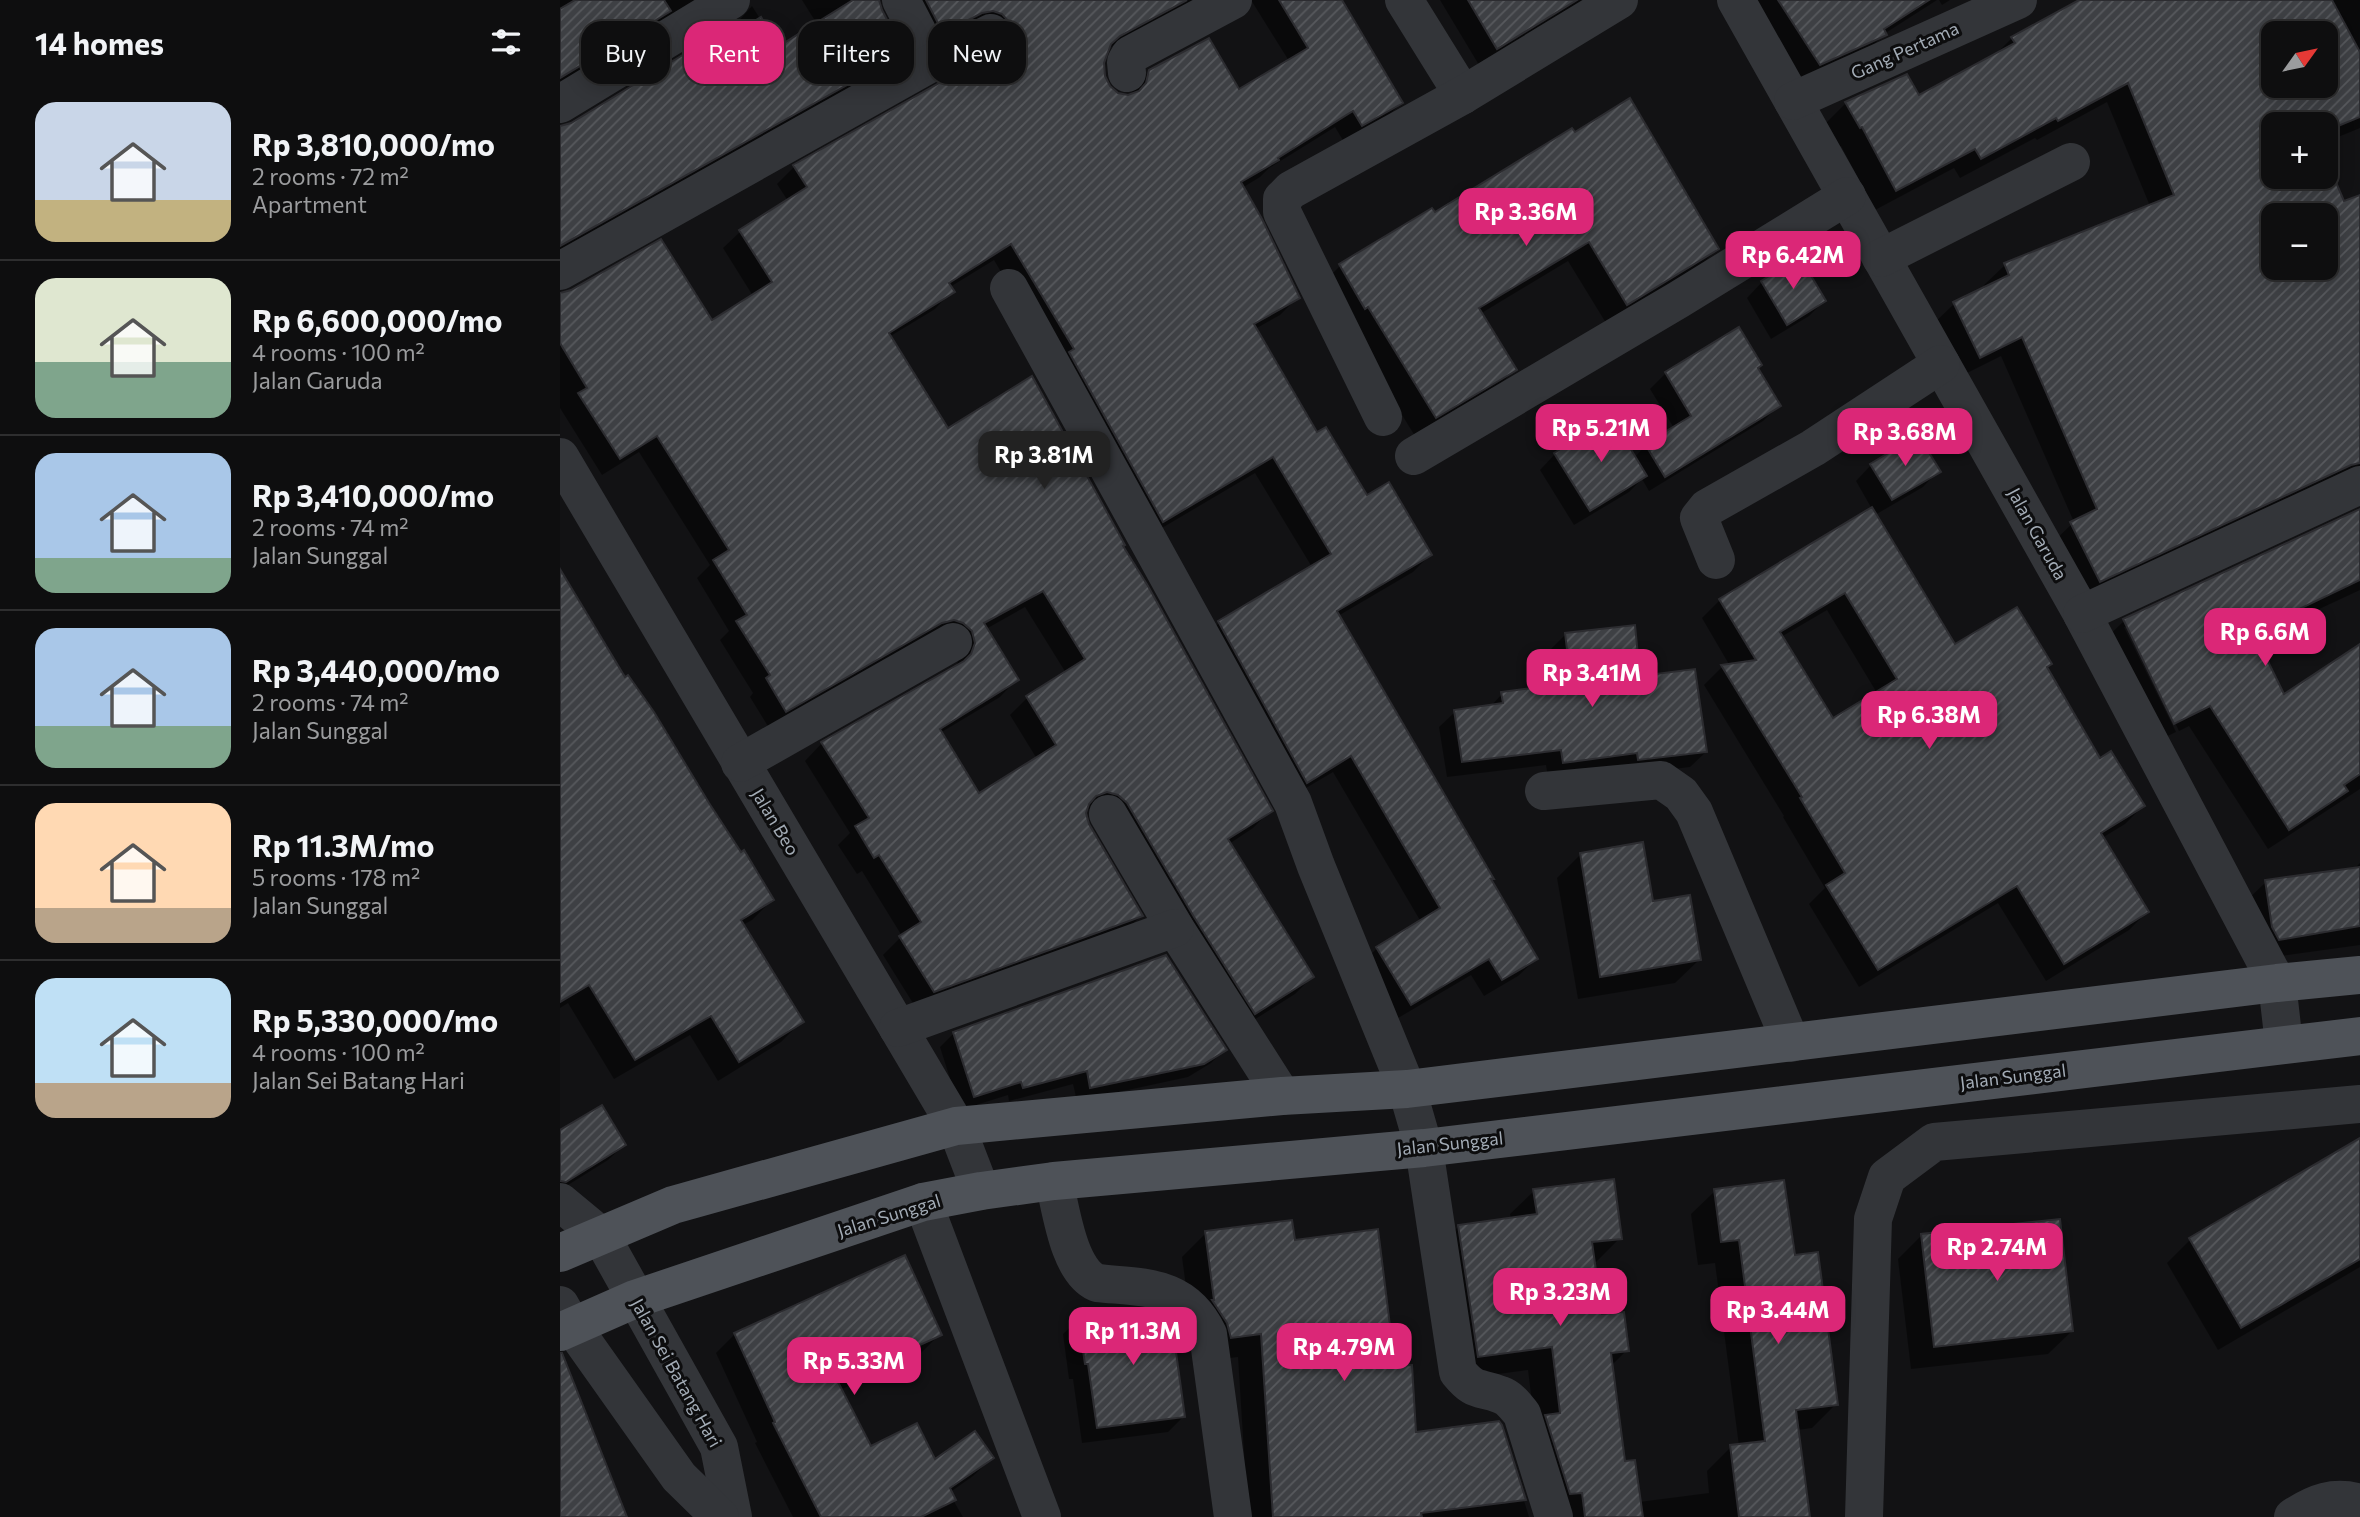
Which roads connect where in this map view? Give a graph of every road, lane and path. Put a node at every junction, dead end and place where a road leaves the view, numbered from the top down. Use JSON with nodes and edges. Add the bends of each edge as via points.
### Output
{"nodes":[{"id":1,"x":731,"y":0,"type":"edge"},
{"id":2,"x":901,"y":0,"type":"edge"},
{"id":3,"x":1233,"y":0,"type":"edge"},
{"id":4,"x":1404,"y":0,"type":"edge"},
{"id":5,"x":1619,"y":0,"type":"edge"},
{"id":6,"x":1736,"y":0,"type":"edge"},
{"id":7,"x":2018,"y":0,"type":"edge"},
{"id":8,"x":928,"y":52,"type":"edge"},
{"id":9,"x":928,"y":65,"type":"edge"},
{"id":10,"x":1127,"y":73,"type":"dead end"},
{"id":11,"x":1462,"y":95,"type":"junction"},
{"id":12,"x":1793,"y":101,"type":"junction"},
{"id":13,"x":560,"y":104,"type":"edge"},
{"id":14,"x":2071,"y":162,"type":"dead end"},
{"id":15,"x":1847,"y":196,"type":"junction"},
{"id":16,"x":1881,"y":258,"type":"junction"},
{"id":17,"x":560,"y":271,"type":"edge"},
{"id":18,"x":1009,"y":288,"type":"dead end"},
{"id":19,"x":1941,"y":364,"type":"junction"},
{"id":20,"x":1383,"y":416,"type":"dead end"},
{"id":21,"x":1414,"y":456,"type":"dead end"},
{"id":22,"x":560,"y":457,"type":"edge"},
{"id":23,"x":2360,"y":485,"type":"edge"},
{"id":24,"x":1716,"y":560,"type":"dead end"},
{"id":25,"x":2082,"y":614,"type":"junction"},
{"id":26,"x":954,"y":642,"type":"dead end"},
{"id":27,"x":740,"y":763,"type":"junction"},
{"id":28,"x":1544,"y":791,"type":"dead end"},
{"id":29,"x":1108,"y":814,"type":"dead end"},
{"id":30,"x":1175,"y":928,"type":"junction"},
{"id":31,"x":2360,"y":975,"type":"edge"},
{"id":32,"x":2277,"y":983,"type":"junction"},
{"id":33,"x":898,"y":1028,"type":"junction"},
{"id":34,"x":2360,"y":1036,"type":"edge"},
{"id":35,"x":1791,"y":1043,"type":"junction"},
{"id":36,"x":2284,"y":1044,"type":"junction"},
{"id":37,"x":1407,"y":1089,"type":"junction"},
{"id":38,"x":1282,"y":1096,"type":"junction"},
{"id":39,"x":2360,"y":1104,"type":"edge"},
{"id":40,"x":956,"y":1126,"type":"junction"},
{"id":41,"x":1424,"y":1148,"type":"junction"},
{"id":42,"x":1054,"y":1181,"type":"junction"},
{"id":43,"x":981,"y":1191,"type":"junction"},
{"id":44,"x":560,"y":1202,"type":"edge"},
{"id":45,"x":923,"y":1202,"type":"junction"},
{"id":46,"x":601,"y":1236,"type":"junction"},
{"id":47,"x":560,"y":1252,"type":"edge"},
{"id":48,"x":635,"y":1299,"type":"junction"},
{"id":49,"x":564,"y":1321,"type":"edge"},
{"id":50,"x":2360,"y":1503,"type":"edge"},
{"id":51,"x":720,"y":1517,"type":"edge"},
{"id":52,"x":733,"y":1517,"type":"edge"},
{"id":53,"x":1042,"y":1517,"type":"edge"},
{"id":54,"x":1233,"y":1517,"type":"edge"},
{"id":55,"x":1554,"y":1517,"type":"edge"},
{"id":56,"x":1864,"y":1517,"type":"edge"},
{"id":57,"x":2293,"y":1517,"type":"edge"}],
"edges":[{"from":1,"to":13,"type":"street"},
{"from":2,"to":8,"type":"street"},
{"from":3,"to":10,"type":"street","via":[[1130,55]]},
{"from":4,"to":11,"type":"street"},
{"from":5,"to":11,"type":"street"},
{"from":6,"to":12,"type":"street","name":"Jalan Garuda"},
{"from":7,"to":12,"type":"street","name":"Gang Pertama"},
{"from":9,"to":17,"type":"street"},
{"from":11,"to":20,"type":"street","via":[[1282,199],[1282,212]]},
{"from":12,"to":15,"type":"street","name":"Jalan Garuda"},
{"from":14,"to":16,"type":"street"},
{"from":15,"to":16,"type":"street","name":"Jalan Garuda"},
{"from":15,"to":21,"type":"street"},
{"from":16,"to":19,"type":"street","name":"Jalan Garuda"},
{"from":18,"to":37,"type":"street","via":[[1293,803]]},
{"from":19,"to":24,"type":"street","via":[[1813,448],[1707,508],[1699,518]]},
{"from":19,"to":25,"type":"street","name":"Jalan Garuda"},
{"from":22,"to":27,"type":"street","name":"Jalan Beo"},
{"from":23,"to":25,"type":"street"},
{"from":25,"to":32,"type":"street","name":"Jalan Garuda"},
{"from":26,"to":27,"type":"street"},
{"from":27,"to":33,"type":"street","name":"Jalan Beo"},
{"from":28,"to":35,"type":"street","via":[[1661,780],[1681,794],[1694,811]]},
{"from":29,"to":30,"type":"street"},
{"from":30,"to":33,"type":"street"},
{"from":30,"to":38,"type":"street"},
{"from":31,"to":32,"type":"main road"},
{"from":32,"to":35,"type":"main road"},
{"from":32,"to":36,"type":"street","name":"Jalan Garuda"},
{"from":33,"to":40,"type":"street","name":"Jalan Beo"},
{"from":34,"to":36,"type":"main road","name":"Jalan Sunggal"},
{"from":35,"to":37,"type":"main road"},
{"from":36,"to":41,"type":"main road","name":"Jalan Sunggal"},
{"from":37,"to":38,"type":"main road"},
{"from":37,"to":41,"type":"street"},
{"from":38,"to":40,"type":"main road"},
{"from":39,"to":56,"type":"street","via":[[1934,1142],[1887,1177],[1873,1219]]},
{"from":40,"to":43,"type":"street","name":"Jalan Beo"},
{"from":40,"to":46,"type":"main road","via":[[673,1205]]},
{"from":41,"to":42,"type":"main road","name":"Jalan Sunggal"},
{"from":41,"to":55,"type":"street","via":[[1458,1372],[1475,1389],[1513,1402],[1522,1414]]},
{"from":42,"to":43,"type":"main road","name":"Jalan Sunggal"},
{"from":42,"to":54,"type":"street","via":[[1069,1243],[1090,1280],[1163,1290],[1201,1318],[1209,1334]]},
{"from":43,"to":45,"type":"main road","name":"Jalan Sunggal"},
{"from":44,"to":46,"type":"street"},
{"from":45,"to":48,"type":"main road","name":"Jalan Sunggal"},
{"from":45,"to":53,"type":"street"},
{"from":46,"to":47,"type":"main road"},
{"from":46,"to":48,"type":"street","name":"Jalan Sei Batang Hari"},
{"from":48,"to":49,"type":"main road","name":"Jalan Sunggal"},
{"from":48,"to":52,"type":"street","name":"Jalan Sei Batang Hari","via":[[719,1447]]},
{"from":49,"to":51,"type":"street","via":[[678,1477]]},
{"from":50,"to":57,"type":"street","via":[[2337,1498]]}]}
